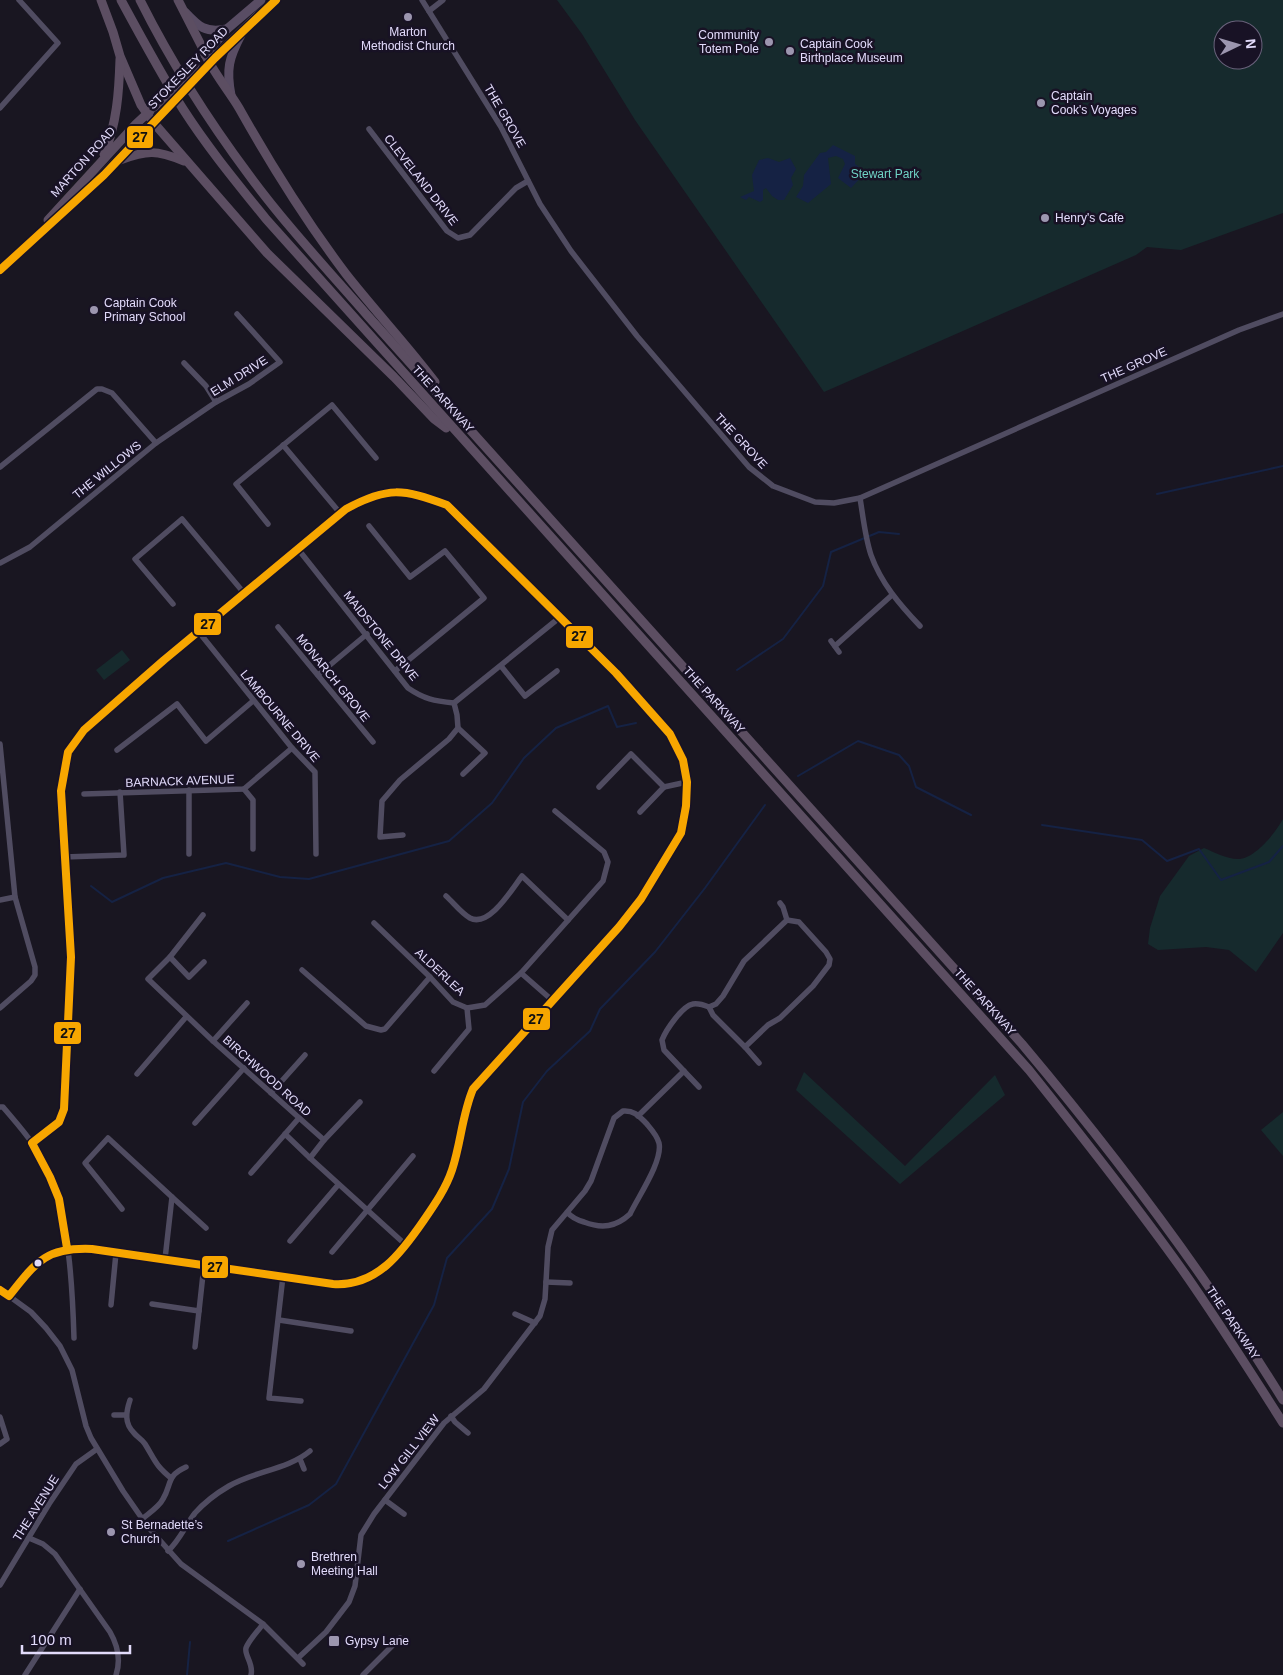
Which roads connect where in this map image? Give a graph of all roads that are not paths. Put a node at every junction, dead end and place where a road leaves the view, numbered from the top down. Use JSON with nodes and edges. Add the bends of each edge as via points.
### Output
{"nodes":[{"id":1,"x":20,"y":0,"type":"edge"},
{"id":2,"x":100,"y":0,"type":"edge"},
{"id":3,"x":121,"y":0,"type":"edge"},
{"id":4,"x":140,"y":0,"type":"edge"},
{"id":5,"x":178,"y":0,"type":"edge"},
{"id":6,"x":261,"y":0,"type":"edge"},
{"id":7,"x":276,"y":0,"type":"edge"},
{"id":8,"x":422,"y":0,"type":"edge"},
{"id":9,"x":443,"y":0,"type":"edge"},
{"id":10,"x":183,"y":10,"type":"junction"},
{"id":11,"x":429,"y":11,"type":"junction"},
{"id":12,"x":245,"y":28,"type":"junction"},
{"id":13,"x":227,"y":29,"type":"junction"},
{"id":14,"x":120,"y":56,"type":"junction"},
{"id":15,"x":207,"y":58,"type":"junction"},
{"id":16,"x":231,"y":95,"type":"junction"},
{"id":17,"x":0,"y":108,"type":"edge"},
{"id":18,"x":154,"y":114,"type":"junction"},
{"id":19,"x":370,"y":129,"type":"dead end"},
{"id":20,"x":101,"y":161,"type":"junction"},
{"id":21,"x":118,"y":161,"type":"junction"},
{"id":22,"x":187,"y":162,"type":"junction"},
{"id":23,"x":88,"y":175,"type":"junction"},
{"id":24,"x":528,"y":181,"type":"junction"},
{"id":25,"x":96,"y":182,"type":"junction"},
{"id":26,"x":34,"y":238,"type":"junction"},
{"id":27,"x":0,"y":270,"type":"edge"},
{"id":28,"x":237,"y":314,"type":"dead end"},
{"id":29,"x":1283,"y":314,"type":"edge"},
{"id":30,"x":184,"y":362,"type":"dead end"},
{"id":31,"x":216,"y":402,"type":"junction"},
{"id":32,"x":464,"y":423,"type":"junction"},
{"id":33,"x":464,"y":441,"type":"junction"},
{"id":34,"x":156,"y":443,"type":"junction"},
{"id":35,"x":283,"y":445,"type":"junction"},
{"id":36,"x":376,"y":458,"type":"dead end"},
{"id":37,"x":0,"y":467,"type":"edge"},
{"id":38,"x":860,"y":498,"type":"junction"},
{"id":39,"x":340,"y":513,"type":"junction"},
{"id":40,"x":268,"y":524,"type":"dead end"},
{"id":41,"x":369,"y":526,"type":"dead end"},
{"id":42,"x":298,"y":548,"type":"junction"},
{"id":43,"x":0,"y":563,"type":"edge"},
{"id":44,"x":244,"y":593,"type":"junction"},
{"id":45,"x":892,"y":596,"type":"junction"},
{"id":46,"x":173,"y":604,"type":"dead end"},
{"id":47,"x":559,"y":618,"type":"junction"},
{"id":48,"x":278,"y":626,"type":"dead end"},
{"id":49,"x":920,"y":626,"type":"dead end"},
{"id":50,"x":198,"y":631,"type":"junction"},
{"id":51,"x":366,"y":634,"type":"junction"},
{"id":52,"x":839,"y":652,"type":"dead end"},
{"id":53,"x":500,"y":666,"type":"junction"},
{"id":54,"x":395,"y":671,"type":"junction"},
{"id":55,"x":558,"y":671,"type":"dead end"},
{"id":56,"x":318,"y":675,"type":"junction"},
{"id":57,"x":253,"y":700,"type":"junction"},
{"id":58,"x":454,"y":703,"type":"junction"},
{"id":59,"x":458,"y":728,"type":"junction"},
{"id":60,"x":373,"y":742,"type":"dead end"},
{"id":61,"x":0,"y":744,"type":"edge"},
{"id":62,"x":292,"y":748,"type":"junction"},
{"id":63,"x":117,"y":750,"type":"dead end"},
{"id":64,"x":463,"y":774,"type":"dead end"},
{"id":65,"x":687,"y":782,"type":"junction"},
{"id":66,"x":599,"y":786,"type":"dead end"},
{"id":67,"x":664,"y":786,"type":"junction"},
{"id":68,"x":244,"y":788,"type":"junction"},
{"id":69,"x":189,"y":790,"type":"junction"},
{"id":70,"x":120,"y":792,"type":"junction"},
{"id":71,"x":84,"y":794,"type":"dead end"},
{"id":72,"x":555,"y":811,"type":"dead end"},
{"id":73,"x":640,"y":812,"type":"dead end"},
{"id":74,"x":403,"y":835,"type":"dead end"},
{"id":75,"x":253,"y":849,"type":"dead end"},
{"id":76,"x":188,"y":854,"type":"dead end"},
{"id":77,"x":316,"y":854,"type":"dead end"},
{"id":78,"x":64,"y":857,"type":"junction"},
{"id":79,"x":446,"y":896,"type":"dead end"},
{"id":80,"x":15,"y":897,"type":"junction"},
{"id":81,"x":0,"y":900,"type":"edge"},
{"id":82,"x":780,"y":903,"type":"dead end"},
{"id":83,"x":203,"y":915,"type":"dead end"},
{"id":84,"x":568,"y":920,"type":"junction"},
{"id":85,"x":787,"y":920,"type":"junction"},
{"id":86,"x":374,"y":924,"type":"dead end"},
{"id":87,"x":170,"y":957,"type":"junction"},
{"id":88,"x":204,"y":962,"type":"dead end"},
{"id":89,"x":302,"y":970,"type":"dead end"},
{"id":90,"x":521,"y":974,"type":"junction"},
{"id":91,"x":430,"y":977,"type":"junction"},
{"id":92,"x":552,"y":1001,"type":"junction"},
{"id":93,"x":247,"y":1003,"type":"dead end"},
{"id":94,"x":709,"y":1007,"type":"junction"},
{"id":95,"x":0,"y":1008,"type":"edge"},
{"id":96,"x":467,"y":1008,"type":"junction"},
{"id":97,"x":186,"y":1016,"type":"junction"},
{"id":98,"x":213,"y":1041,"type":"junction"},
{"id":99,"x":745,"y":1047,"type":"junction"},
{"id":100,"x":305,"y":1055,"type":"dead end"},
{"id":101,"x":759,"y":1063,"type":"dead end"},
{"id":102,"x":244,"y":1068,"type":"junction"},
{"id":103,"x":434,"y":1071,"type":"dead end"},
{"id":104,"x":684,"y":1072,"type":"junction"},
{"id":105,"x":136,"y":1074,"type":"dead end"},
{"id":106,"x":699,"y":1087,"type":"dead end"},
{"id":107,"x":272,"y":1093,"type":"junction"},
{"id":108,"x":360,"y":1102,"type":"dead end"},
{"id":109,"x":2,"y":1107,"type":"edge"},
{"id":110,"x":638,"y":1116,"type":"junction"},
{"id":111,"x":299,"y":1118,"type":"junction"},
{"id":112,"x":195,"y":1123,"type":"dead end"},
{"id":113,"x":285,"y":1134,"type":"junction"},
{"id":114,"x":324,"y":1140,"type":"junction"},
{"id":115,"x":32,"y":1143,"type":"junction"},
{"id":116,"x":413,"y":1156,"type":"dead end"},
{"id":117,"x":310,"y":1158,"type":"junction"},
{"id":118,"x":251,"y":1173,"type":"dead end"},
{"id":119,"x":338,"y":1185,"type":"junction"},
{"id":120,"x":172,"y":1197,"type":"junction"},
{"id":121,"x":122,"y":1209,"type":"dead end"},
{"id":122,"x":366,"y":1210,"type":"junction"},
{"id":123,"x":567,"y":1212,"type":"junction"},
{"id":124,"x":206,"y":1228,"type":"dead end"},
{"id":125,"x":290,"y":1241,"type":"dead end"},
{"id":126,"x":407,"y":1246,"type":"junction"},
{"id":127,"x":67,"y":1248,"type":"junction"},
{"id":128,"x":332,"y":1252,"type":"dead end"},
{"id":129,"x":116,"y":1253,"type":"junction"},
{"id":130,"x":165,"y":1259,"type":"junction"},
{"id":131,"x":204,"y":1265,"type":"junction"},
{"id":132,"x":284,"y":1276,"type":"junction"},
{"id":133,"x":546,"y":1282,"type":"junction"},
{"id":134,"x":570,"y":1283,"type":"dead end"},
{"id":135,"x":0,"y":1290,"type":"edge"},
{"id":136,"x":9,"y":1296,"type":"junction"},
{"id":137,"x":152,"y":1304,"type":"dead end"},
{"id":138,"x":111,"y":1305,"type":"dead end"},
{"id":139,"x":199,"y":1311,"type":"junction"},
{"id":140,"x":515,"y":1314,"type":"dead end"},
{"id":141,"x":279,"y":1320,"type":"junction"},
{"id":142,"x":535,"y":1323,"type":"junction"},
{"id":143,"x":351,"y":1331,"type":"dead end"},
{"id":144,"x":74,"y":1338,"type":"dead end"},
{"id":145,"x":195,"y":1347,"type":"dead end"},
{"id":146,"x":130,"y":1400,"type":"dead end"},
{"id":147,"x":1283,"y":1400,"type":"edge"},
{"id":148,"x":301,"y":1401,"type":"dead end"},
{"id":149,"x":114,"y":1415,"type":"dead end"},
{"id":150,"x":126,"y":1415,"type":"junction"},
{"id":151,"x":451,"y":1416,"type":"junction"},
{"id":152,"x":0,"y":1417,"type":"edge"},
{"id":153,"x":1283,"y":1423,"type":"edge"},
{"id":154,"x":468,"y":1433,"type":"dead end"},
{"id":155,"x":0,"y":1444,"type":"edge"},
{"id":156,"x":97,"y":1448,"type":"junction"},
{"id":157,"x":310,"y":1451,"type":"dead end"},
{"id":158,"x":300,"y":1459,"type":"junction"},
{"id":159,"x":186,"y":1467,"type":"dead end"},
{"id":160,"x":304,"y":1469,"type":"dead end"},
{"id":161,"x":171,"y":1478,"type":"junction"},
{"id":162,"x":385,"y":1500,"type":"junction"},
{"id":163,"x":404,"y":1514,"type":"dead end"},
{"id":164,"x":142,"y":1519,"type":"junction"},
{"id":165,"x":28,"y":1538,"type":"junction"},
{"id":166,"x":168,"y":1551,"type":"junction"},
{"id":167,"x":0,"y":1586,"type":"edge"},
{"id":168,"x":80,"y":1589,"type":"junction"},
{"id":169,"x":263,"y":1624,"type":"junction"},
{"id":170,"x":400,"y":1638,"type":"dead end"},
{"id":171,"x":298,"y":1658,"type":"junction"},
{"id":172,"x":303,"y":1664,"type":"dead end"},
{"id":173,"x":25,"y":1675,"type":"edge"},
{"id":174,"x":116,"y":1675,"type":"edge"},
{"id":175,"x":251,"y":1675,"type":"edge"},
{"id":176,"x":363,"y":1675,"type":"edge"}],
"edges":[{"from":1,"to":17,"type":"street","via":[[58,43]]},
{"from":2,"to":14,"type":"highway"},
{"from":3,"to":33,"type":"highway","name":"THE PARKWAY","via":[[184,111],[225,168],[266,219]]},
{"from":4,"to":32,"type":"highway","name":"THE PARKWAY","via":[[193,94],[250,176]]},
{"from":5,"to":10,"type":"highway"},
{"from":6,"to":13,"type":"main road","name":"STOKESLEY ROAD"},
{"from":7,"to":12,"type":"main road","name":"STOKESLEY ROAD"},
{"from":8,"to":11,"type":"street","name":"THE GROVE"},
{"from":9,"to":11,"type":"street"},
{"from":10,"to":13,"type":"main road","via":[[206,30]]},
{"from":10,"to":15,"type":"highway"},
{"from":11,"to":24,"type":"street","name":"THE GROVE","via":[[502,127]]},
{"from":12,"to":15,"type":"main road","name":"STOKESLEY ROAD"},
{"from":12,"to":16,"type":"main road","via":[[228,64]]},
{"from":13,"to":15,"type":"main road","name":"STOKESLEY ROAD"},
{"from":14,"to":18,"type":"highway","via":[[141,105]]},
{"from":14,"to":20,"type":"highway","via":[[114,127]]},
{"from":15,"to":16,"type":"highway"},
{"from":15,"to":18,"type":"highway","name":"STOKESLEY ROAD","bridge":true},
{"from":16,"to":32,"type":"highway","via":[[270,162],[345,272],[419,361]]},
{"from":18,"to":20,"type":"highway","name":"MARTON ROAD"},
{"from":18,"to":21,"type":"highway","name":"STOKESLEY ROAD"},
{"from":18,"to":22,"type":"highway"},
{"from":19,"to":24,"type":"street","name":"CLEVELAND DRIVE","via":[[452,236],[470,235],[516,188]]},
{"from":20,"to":23,"type":"highway","name":"MARTON ROAD"},
{"from":21,"to":22,"type":"highway","via":[[153,152]]},
{"from":21,"to":25,"type":"highway","name":"STOKESLEY ROAD"},
{"from":22,"to":33,"type":"highway","via":[[267,253],[434,418]]},
{"from":23,"to":25,"type":"highway"},
{"from":23,"to":26,"type":"highway","name":"MARTON ROAD"},
{"from":24,"to":38,"type":"street","name":"THE GROVE","via":[[571,251],[636,336],[749,467],[773,486],[815,502],[834,503]]},
{"from":25,"to":26,"type":"highway","name":"STOKESLEY ROAD"},
{"from":26,"to":27,"type":"highway"},
{"from":28,"to":31,"type":"street","name":"ELM DRIVE","via":[[280,362]]},
{"from":29,"to":38,"type":"street","name":"THE GROVE","via":[[1239,330]]},
{"from":30,"to":31,"type":"street"},
{"from":31,"to":34,"type":"street","name":"ELM DRIVE"},
{"from":32,"to":147,"type":"highway","name":"THE PARKWAY","via":[[1070,1102],[1202,1278]]},
{"from":33,"to":153,"type":"highway","name":"THE PARKWAY","via":[[1029,1070],[1181,1268]]},
{"from":34,"to":37,"type":"street","name":"THE WILLOWS","via":[[112,393],[97,389]]},
{"from":34,"to":43,"type":"street","name":"THE WILLOWS","via":[[30,546]]},
{"from":35,"to":36,"type":"street","via":[[332,405]]},
{"from":35,"to":39,"type":"street"},
{"from":35,"to":40,"type":"street","via":[[236,484]]},
{"from":38,"to":45,"type":"street","via":[[871,554]]},
{"from":39,"to":42,"type":"street"},
{"from":39,"to":47,"type":"street","via":[[368,497],[390,492],[416,494],[447,505]]},
{"from":41,"to":54,"type":"street","via":[[410,577],[445,551],[484,598]]},
{"from":42,"to":44,"type":"street"},
{"from":42,"to":51,"type":"street","name":"MAIDSTONE DRIVE"},
{"from":44,"to":46,"type":"street","via":[[182,519],[135,559]]},
{"from":44,"to":50,"type":"street"},
{"from":45,"to":49,"type":"street"},
{"from":45,"to":52,"type":"street","via":[[833,644]]},
{"from":47,"to":53,"type":"street"},
{"from":47,"to":65,"type":"street","via":[[616,673],[670,734],[683,760]]},
{"from":48,"to":56,"type":"street","name":"MONARCH GROVE"},
{"from":50,"to":57,"type":"street","name":"LAMBOURNE DRIVE"},
{"from":50,"to":78,"type":"street","via":[[84,730],[68,752],[61,790]]},
{"from":51,"to":54,"type":"street","name":"MAIDSTONE DRIVE"},
{"from":51,"to":56,"type":"street"},
{"from":53,"to":55,"type":"street","via":[[525,696]]},
{"from":53,"to":58,"type":"street"},
{"from":54,"to":58,"type":"street","name":"MAIDSTONE DRIVE","via":[[418,695],[433,701]]},
{"from":56,"to":60,"type":"street","name":"MONARCH GROVE"},
{"from":57,"to":62,"type":"street","name":"LAMBOURNE DRIVE"},
{"from":57,"to":63,"type":"street","via":[[206,741],[177,704]]},
{"from":58,"to":59,"type":"street"},
{"from":59,"to":64,"type":"street","via":[[485,752]]},
{"from":59,"to":74,"type":"street","via":[[400,780],[382,801],[380,837]]},
{"from":61,"to":80,"type":"street"},
{"from":62,"to":68,"type":"street","name":"BARNACK AVENUE"},
{"from":62,"to":77,"type":"street","name":"LAMBOURNE DRIVE","via":[[315,772]]},
{"from":65,"to":67,"type":"street"},
{"from":65,"to":92,"type":"street","via":[[681,833],[661,868],[619,927]]},
{"from":66,"to":67,"type":"street","via":[[631,754]]},
{"from":67,"to":73,"type":"street"},
{"from":68,"to":69,"type":"street","name":"BARNACK AVENUE"},
{"from":68,"to":75,"type":"street","via":[[253,800]]},
{"from":69,"to":70,"type":"street","name":"BARNACK AVENUE"},
{"from":69,"to":76,"type":"street"},
{"from":70,"to":71,"type":"street","name":"BARNACK AVENUE"},
{"from":70,"to":78,"type":"street","via":[[124,855]]},
{"from":72,"to":84,"type":"street","name":"ALDERLEA","via":[[604,852],[608,862],[603,881]]},
{"from":78,"to":115,"type":"street","via":[[71,957],[64,1109],[59,1122]]},
{"from":79,"to":84,"type":"street","via":[[470,918],[481,919],[492,914],[522,876]]},
{"from":80,"to":81,"type":"street"},
{"from":80,"to":95,"type":"street","via":[[35,975]]},
{"from":82,"to":85,"type":"street"},
{"from":83,"to":87,"type":"street","name":"BIRCHWOOD ROAD"},
{"from":84,"to":90,"type":"street","name":"ALDERLEA"},
{"from":85,"to":94,"type":"street","via":[[744,961],[723,996]]},
{"from":85,"to":99,"type":"street","via":[[799,922],[826,952],[829,965],[813,986]]},
{"from":86,"to":91,"type":"street","name":"ALDERLEA"},
{"from":87,"to":88,"type":"street","via":[[190,977]]},
{"from":87,"to":97,"type":"street","name":"BIRCHWOOD ROAD","via":[[148,979]]},
{"from":89,"to":91,"type":"street","via":[[366,1026],[381,1030]]},
{"from":90,"to":92,"type":"street"},
{"from":90,"to":96,"type":"street","name":"ALDERLEA","via":[[485,1005]]},
{"from":91,"to":96,"type":"street","name":"ALDERLEA","via":[[453,1002]]},
{"from":92,"to":126,"type":"street","via":[[473,1088],[466,1104],[452,1170],[441,1195]]},
{"from":93,"to":98,"type":"street"},
{"from":94,"to":99,"type":"street"},
{"from":94,"to":104,"type":"street","via":[[696,1003],[687,1007],[663,1038],[664,1050]]},
{"from":96,"to":103,"type":"street","via":[[469,1029]]},
{"from":97,"to":98,"type":"street","name":"BIRCHWOOD ROAD"},
{"from":97,"to":105,"type":"street"},
{"from":98,"to":102,"type":"street","name":"BIRCHWOOD ROAD"},
{"from":99,"to":101,"type":"street"},
{"from":100,"to":107,"type":"street"},
{"from":102,"to":107,"type":"street","name":"BIRCHWOOD ROAD"},
{"from":102,"to":112,"type":"street"},
{"from":104,"to":106,"type":"street"},
{"from":104,"to":110,"type":"street"},
{"from":107,"to":111,"type":"street","name":"BIRCHWOOD ROAD"},
{"from":108,"to":114,"type":"street"},
{"from":109,"to":115,"type":"street"},
{"from":110,"to":123,"type":"street","name":"LOW GILL VIEW","via":[[628,1111],[619,1112],[614,1118],[591,1181]]},
{"from":110,"to":123,"type":"street","via":[[659,1141],[659,1155],[630,1214],[615,1225],[595,1226],[572,1218]]},
{"from":111,"to":113,"type":"street"},
{"from":111,"to":114,"type":"street","name":"BIRCHWOOD ROAD"},
{"from":113,"to":117,"type":"street"},
{"from":113,"to":118,"type":"street"},
{"from":114,"to":117,"type":"street"},
{"from":115,"to":127,"type":"street","via":[[59,1199]]},
{"from":116,"to":122,"type":"street"},
{"from":117,"to":119,"type":"street"},
{"from":119,"to":122,"type":"street"},
{"from":119,"to":125,"type":"street"},
{"from":120,"to":121,"type":"street","via":[[108,1138],[85,1163]]},
{"from":120,"to":124,"type":"street"},
{"from":120,"to":130,"type":"street"},
{"from":122,"to":126,"type":"street"},
{"from":122,"to":128,"type":"street"},
{"from":123,"to":133,"type":"street","name":"LOW GILL VIEW","via":[[557,1222],[550,1237]]},
{"from":126,"to":132,"type":"street","via":[[378,1273],[360,1280],[339,1284]]},
{"from":127,"to":129,"type":"street"},
{"from":127,"to":136,"type":"street","via":[[44,1256]]},
{"from":127,"to":144,"type":"street"},
{"from":129,"to":130,"type":"street"},
{"from":129,"to":138,"type":"street"},
{"from":130,"to":131,"type":"street"},
{"from":131,"to":132,"type":"street"},
{"from":131,"to":139,"type":"street"},
{"from":132,"to":141,"type":"street"},
{"from":133,"to":134,"type":"street"},
{"from":133,"to":142,"type":"street","name":"LOW GILL VIEW","via":[[543,1308]]},
{"from":135,"to":136,"type":"street"},
{"from":136,"to":156,"type":"street","via":[[41,1322],[60,1346],[72,1370],[86,1426]]},
{"from":137,"to":139,"type":"street"},
{"from":139,"to":145,"type":"street"},
{"from":140,"to":142,"type":"street"},
{"from":141,"to":143,"type":"street"},
{"from":141,"to":148,"type":"street","via":[[269,1398]]},
{"from":142,"to":151,"type":"street","name":"LOW GILL VIEW","via":[[484,1389]]},
{"from":146,"to":150,"type":"street"},
{"from":149,"to":150,"type":"street"},
{"from":150,"to":161,"type":"street","via":[[132,1431],[144,1442],[152,1460]]},
{"from":151,"to":154,"type":"street"},
{"from":151,"to":162,"type":"street","name":"LOW GILL VIEW"},
{"from":152,"to":155,"type":"street","via":[[7,1439]]},
{"from":156,"to":164,"type":"street"},
{"from":156,"to":165,"type":"street","name":"THE AVENUE","via":[[76,1464]]},
{"from":157,"to":158,"type":"street"},
{"from":158,"to":160,"type":"street"},
{"from":158,"to":166,"type":"street","via":[[246,1478],[223,1490],[196,1512]]},
{"from":159,"to":161,"type":"street"},
{"from":161,"to":164,"type":"street","via":[[160,1504]]},
{"from":162,"to":163,"type":"street"},
{"from":162,"to":171,"type":"street","name":"LOW GILL VIEW","via":[[361,1535],[355,1586],[349,1602],[326,1632]]},
{"from":164,"to":166,"type":"street"},
{"from":165,"to":167,"type":"street","name":"THE AVENUE"},
{"from":165,"to":168,"type":"street","via":[[55,1554]]},
{"from":166,"to":169,"type":"street","via":[[213,1589]]},
{"from":168,"to":173,"type":"street"},
{"from":168,"to":174,"type":"street","via":[[116,1642]]},
{"from":169,"to":171,"type":"street"},
{"from":169,"to":175,"type":"street","via":[[246,1646]]},
{"from":170,"to":176,"type":"street"},
{"from":171,"to":172,"type":"street"}]}
